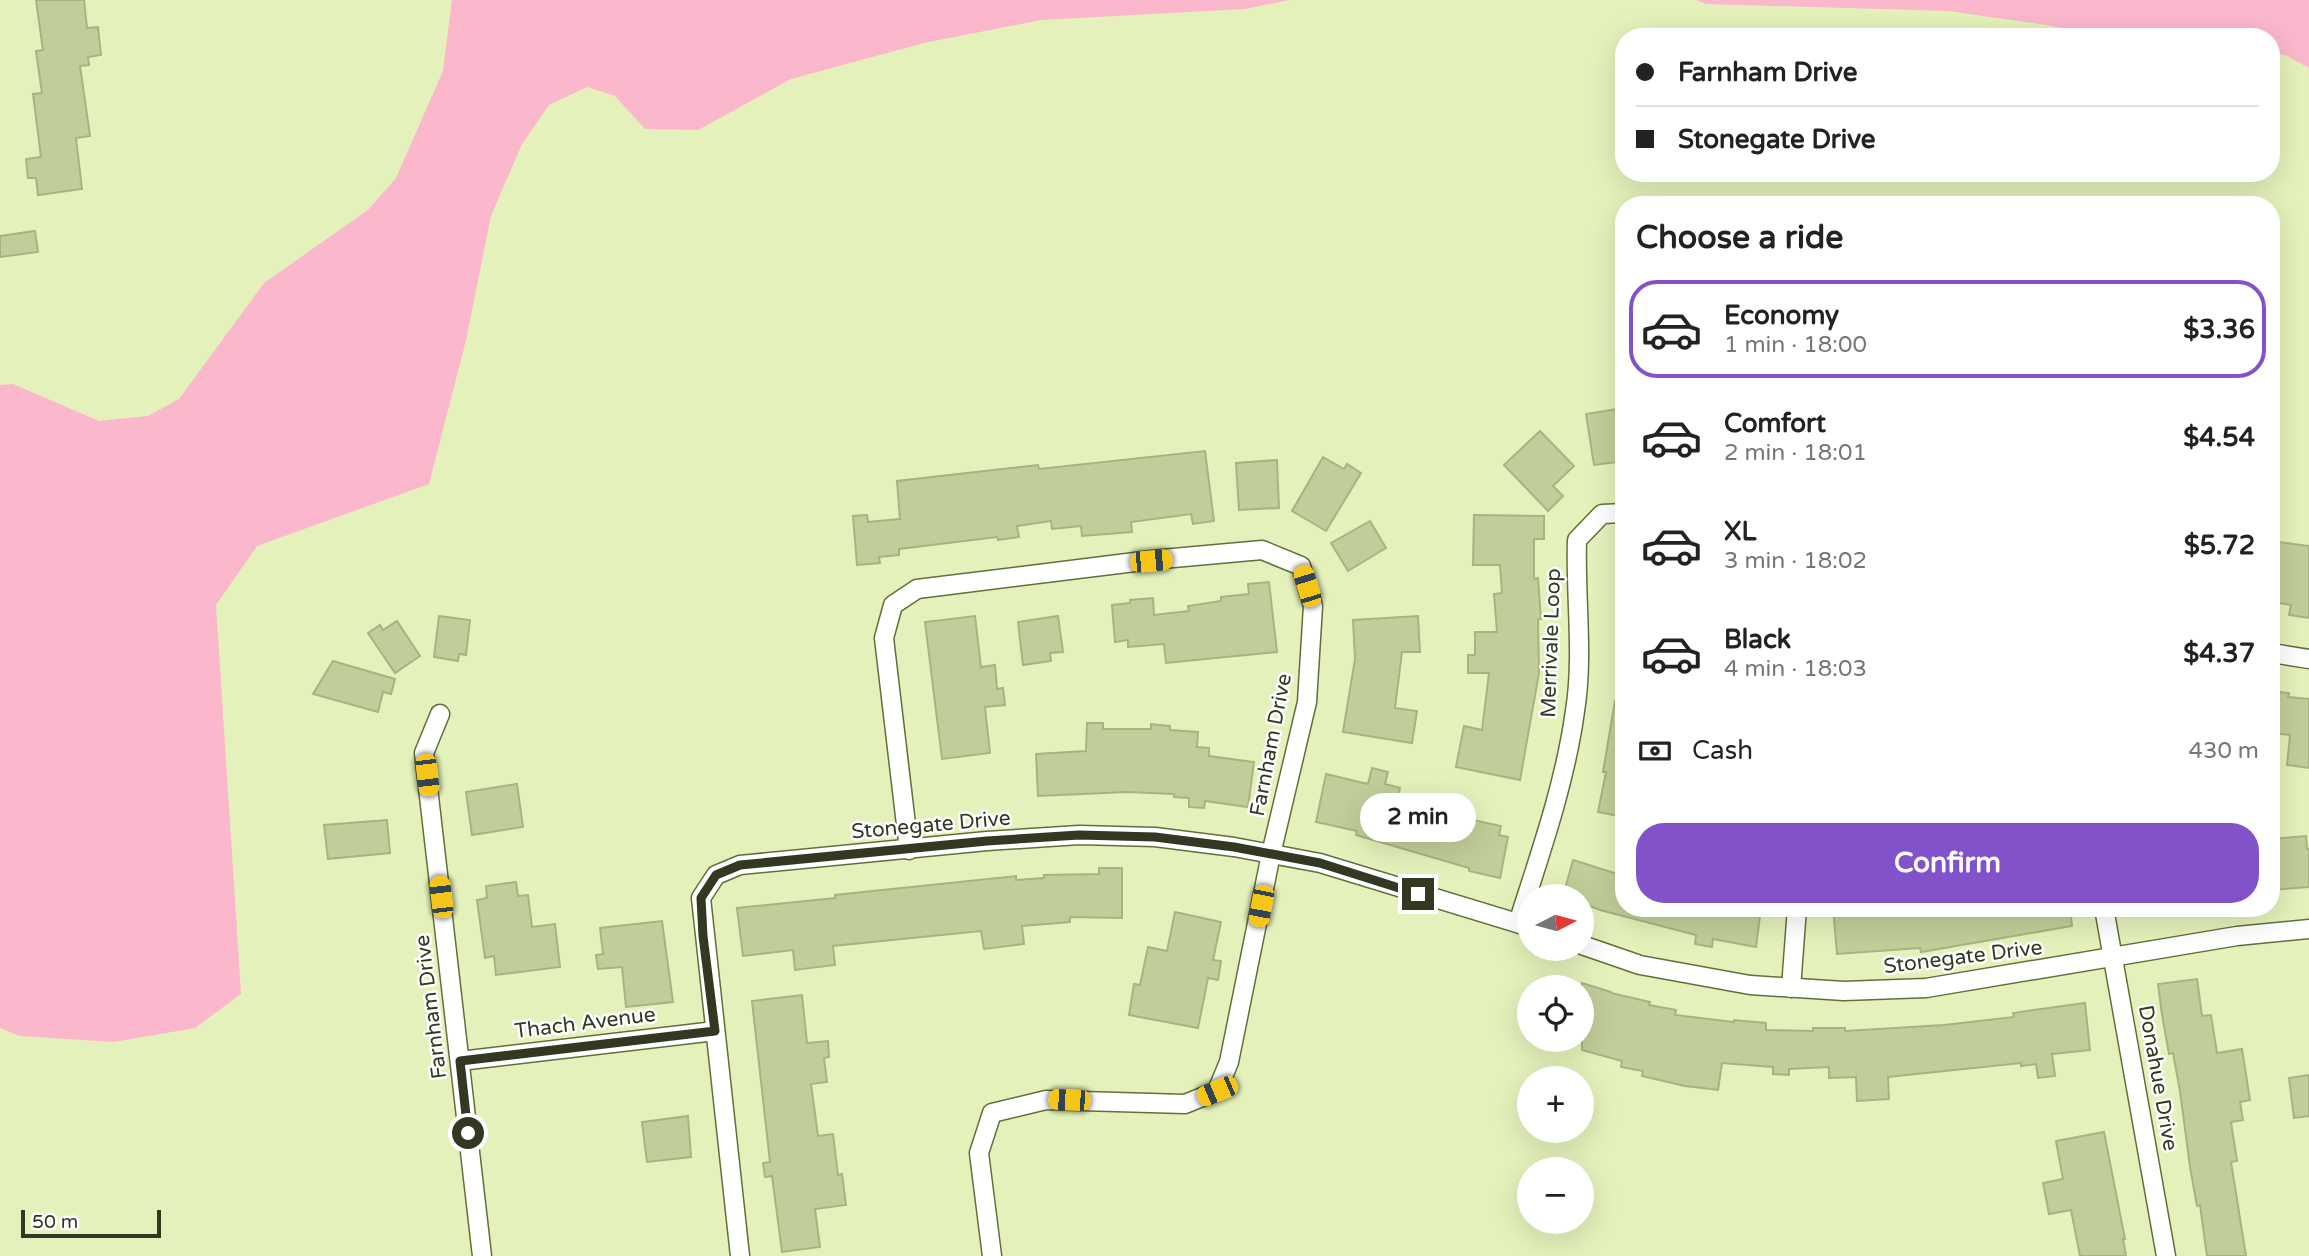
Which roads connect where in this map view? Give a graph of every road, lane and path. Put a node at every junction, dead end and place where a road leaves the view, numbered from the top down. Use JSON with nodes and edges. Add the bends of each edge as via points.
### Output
{"nodes":[{"id":1,"x":1615,"y":513,"type":"edge"},
{"id":2,"x":2280,"y":654,"type":"edge"},
{"id":3,"x":2309,"y":659,"type":"edge"},
{"id":4,"x":440,"y":714,"type":"dead end"},
{"id":5,"x":909,"y":850,"type":"junction"},
{"id":6,"x":1271,"y":854,"type":"junction"},
{"id":7,"x":1535,"y":884,"type":"edge"},
{"id":8,"x":1796,"y":917,"type":"edge"},
{"id":9,"x":2106,"y":917,"type":"edge"},
{"id":10,"x":1517,"y":923,"type":"edge"},
{"id":11,"x":2309,"y":929,"type":"edge"},
{"id":12,"x":1594,"y":949,"type":"edge"},
{"id":13,"x":2114,"y":958,"type":"junction"},
{"id":14,"x":1791,"y":988,"type":"junction"},
{"id":15,"x":715,"y":1031,"type":"junction"},
{"id":16,"x":460,"y":1061,"type":"junction"},
{"id":17,"x":482,"y":1256,"type":"edge"},
{"id":18,"x":740,"y":1256,"type":"edge"},
{"id":19,"x":992,"y":1256,"type":"edge"},
{"id":20,"x":2166,"y":1256,"type":"edge"}],
"edges":[{"from":1,"to":7,"type":"street","name":"Merrivale Loop","via":[[1602,514],[1577,540],[1576,710]]},
{"from":2,"to":3,"type":"street"},
{"from":4,"to":16,"type":"street","name":"Farnham Drive","via":[[424,753]]},
{"from":5,"to":6,"type":"street","name":"Stonegate Drive","via":[[1079,835],[1155,837]]},
{"from":5,"to":6,"type":"street","name":"Farnham Drive","via":[[884,638],[893,605],[917,589],[1262,550],[1301,566],[1313,606],[1307,702]]},
{"from":5,"to":15,"type":"street","name":"Stonegate Drive","via":[[740,865],[716,875],[701,898]]},
{"from":6,"to":10,"type":"street","name":"Stonegate Drive","via":[[1320,863]]},
{"from":6,"to":19,"type":"street","name":"Farnham Drive","via":[[1229,1062],[1217,1091],[1185,1104],[1046,1100],[992,1113],[979,1153]]},
{"from":8,"to":14,"type":"street"},
{"from":9,"to":13,"type":"street","name":"Donahue Drive"},
{"from":11,"to":13,"type":"street","name":"Stonegate Drive","via":[[2237,936]]},
{"from":12,"to":14,"type":"street","name":"Stonegate Drive","via":[[1640,965]]},
{"from":13,"to":14,"type":"street","name":"Stonegate Drive","via":[[1926,989]]},
{"from":13,"to":20,"type":"street","name":"Donahue Drive"},
{"from":15,"to":16,"type":"street","name":"Thach Avenue"},
{"from":15,"to":18,"type":"street","name":"Stonegate Drive"},
{"from":16,"to":17,"type":"street","name":"Farnham Drive"}]}
